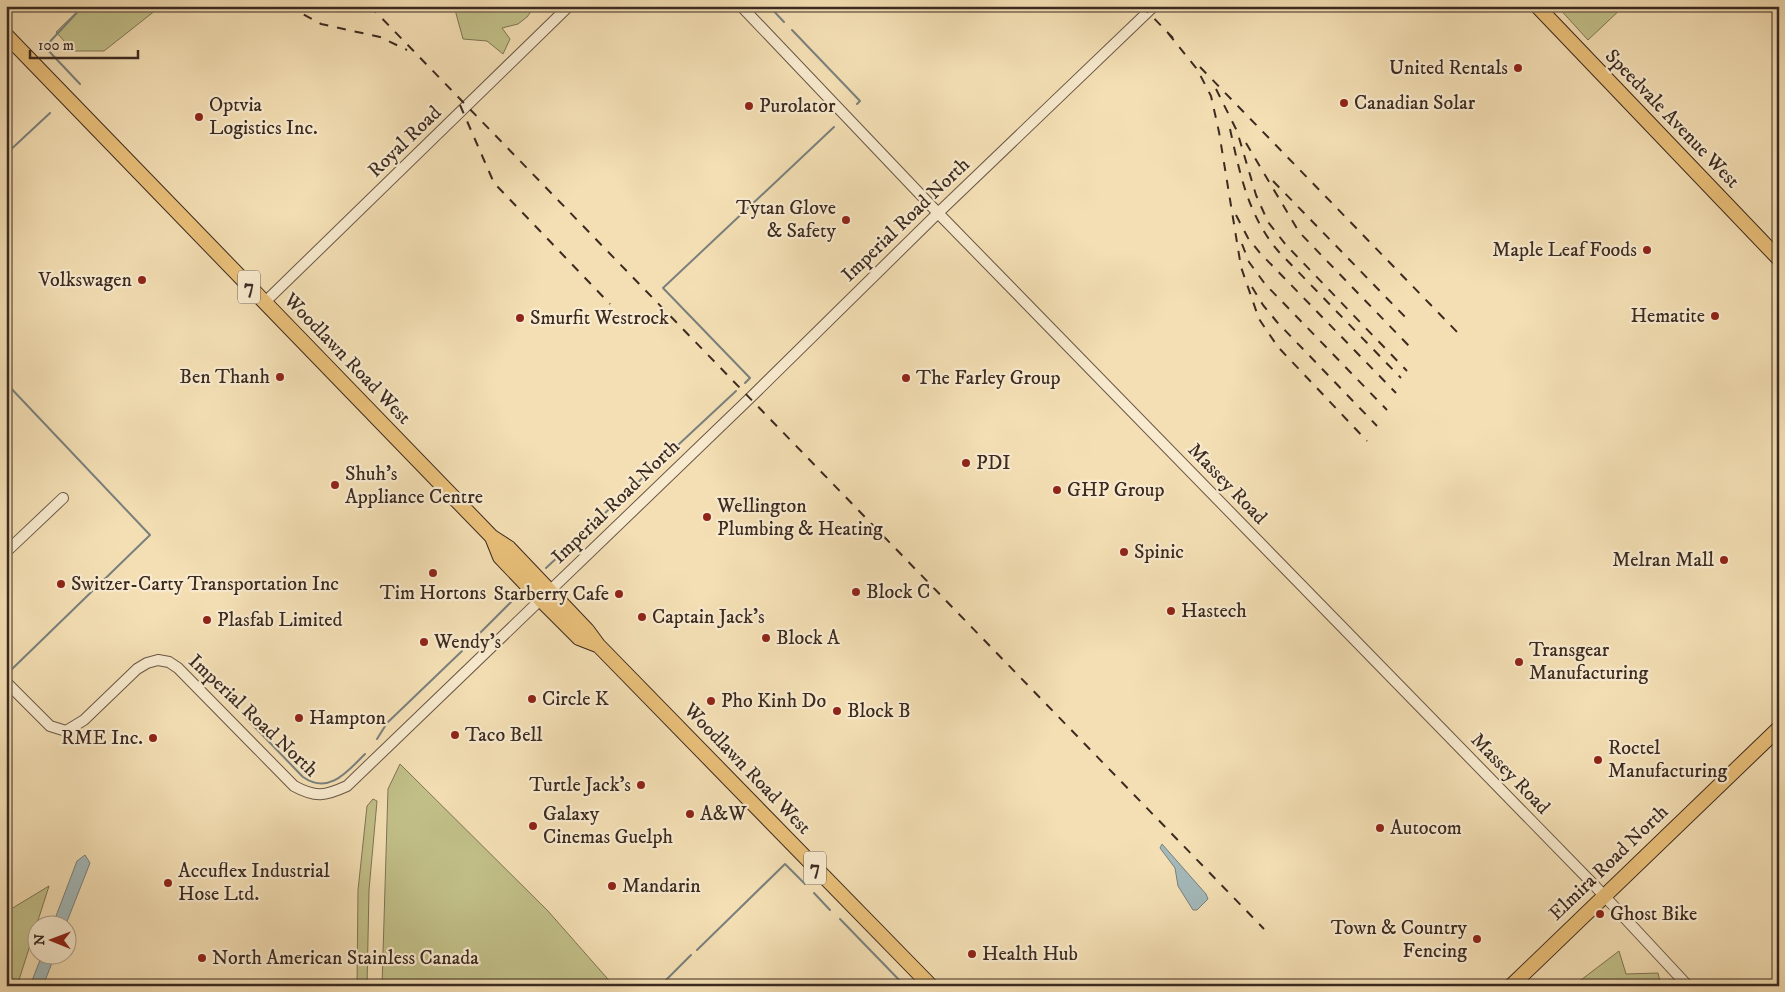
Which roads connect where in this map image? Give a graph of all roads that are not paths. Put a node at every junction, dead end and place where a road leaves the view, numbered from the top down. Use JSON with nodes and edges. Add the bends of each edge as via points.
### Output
{"nodes":[{"id":1,"x":569,"y":6,"type":"edge"},
{"id":2,"x":741,"y":6,"type":"edge"},
{"id":3,"x":1154,"y":6,"type":"edge"},
{"id":4,"x":1537,"y":6,"type":"edge"},
{"id":5,"x":8,"y":42,"type":"edge"},
{"id":6,"x":938,"y":213,"type":"junction"},
{"id":7,"x":1779,"y":259,"type":"edge"},
{"id":8,"x":264,"y":303,"type":"junction"},
{"id":9,"x":63,"y":498,"type":"dead end"},
{"id":10,"x":6,"y":552,"type":"edge"},
{"id":11,"x":545,"y":595,"type":"junction"},
{"id":12,"x":6,"y":682,"type":"edge"},
{"id":13,"x":1779,"y":728,"type":"edge"},
{"id":14,"x":1604,"y":896,"type":"junction"},
{"id":15,"x":931,"y":986,"type":"edge"},
{"id":16,"x":1511,"y":986,"type":"edge"},
{"id":17,"x":1688,"y":986,"type":"edge"}],
"edges":[{"from":1,"to":8,"type":"street","name":"Royal Road"},
{"from":2,"to":6,"type":"street","name":"Massey Road"},
{"from":3,"to":6,"type":"street","name":"Imperial Road North"},
{"from":4,"to":7,"type":"main road","name":"Speedvale Avenue West"},
{"from":5,"to":8,"type":"main road","name":"Woodlawn Road West","number":"7"},
{"from":6,"to":11,"type":"street","name":"Imperial Road North"},
{"from":6,"to":14,"type":"street","name":"Massey Road"},
{"from":8,"to":11,"type":"main road","name":"Woodlawn Road West","number":"7","via":[[492,537],[500,557]]},
{"from":9,"to":10,"type":"street"},
{"from":11,"to":12,"type":"street","name":"Imperial Road North","via":[[347,786],[328,794],[310,794],[294,786],[169,662],[158,660],[137,669],[84,720],[66,731],[50,726]]},
{"from":11,"to":15,"type":"main road","name":"Woodlawn Road West","number":"7","via":[[579,638],[598,645]]},
{"from":13,"to":14,"type":"main road","name":"Elmira Road North"},
{"from":14,"to":16,"type":"main road","name":"Elmira Road North"},
{"from":14,"to":17,"type":"street","name":"Massey Road"}]}
